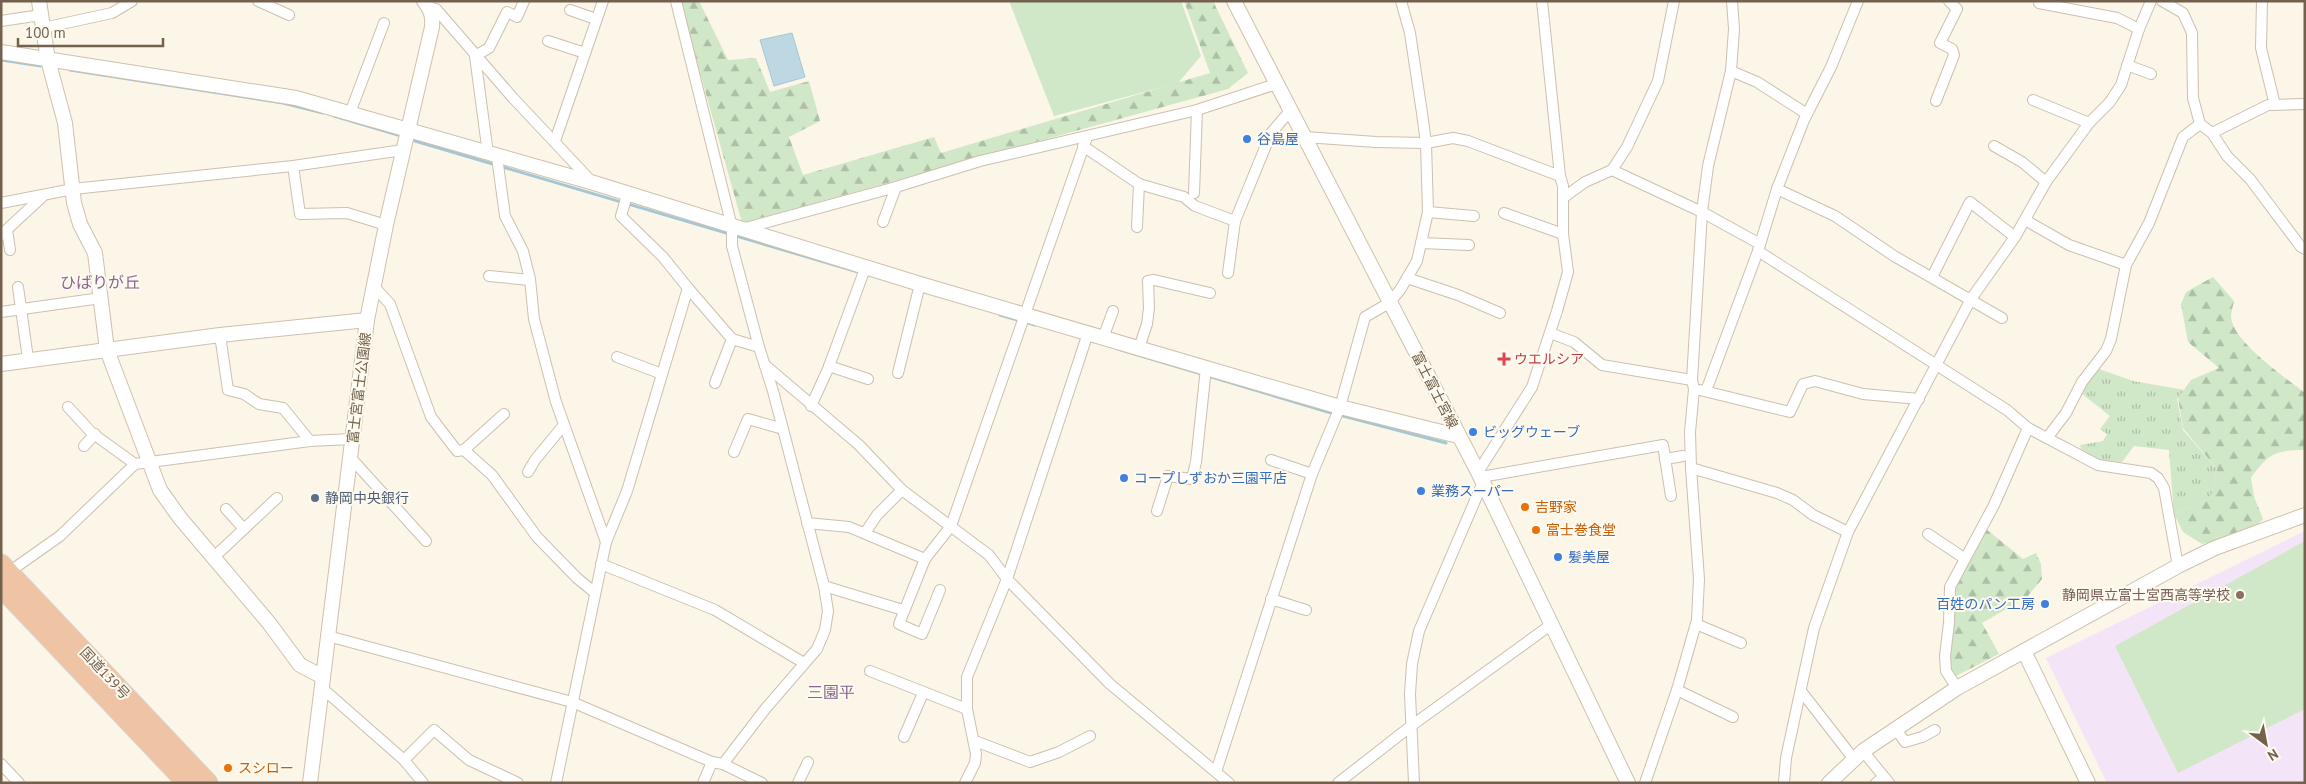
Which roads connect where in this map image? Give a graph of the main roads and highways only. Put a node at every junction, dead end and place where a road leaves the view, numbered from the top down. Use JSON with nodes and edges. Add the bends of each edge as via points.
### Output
{"nodes":[{"id":1,"x":4,"y":574,"type":"edge"},
{"id":2,"x":187,"y":783,"type":"edge"},
{"id":3,"x":208,"y":783,"type":"edge"}],
"edges":[{"from":1,"to":2,"type":"highway","name":"国道139号"},
{"from":1,"to":3,"type":"highway","name":"国道139号"}]}
